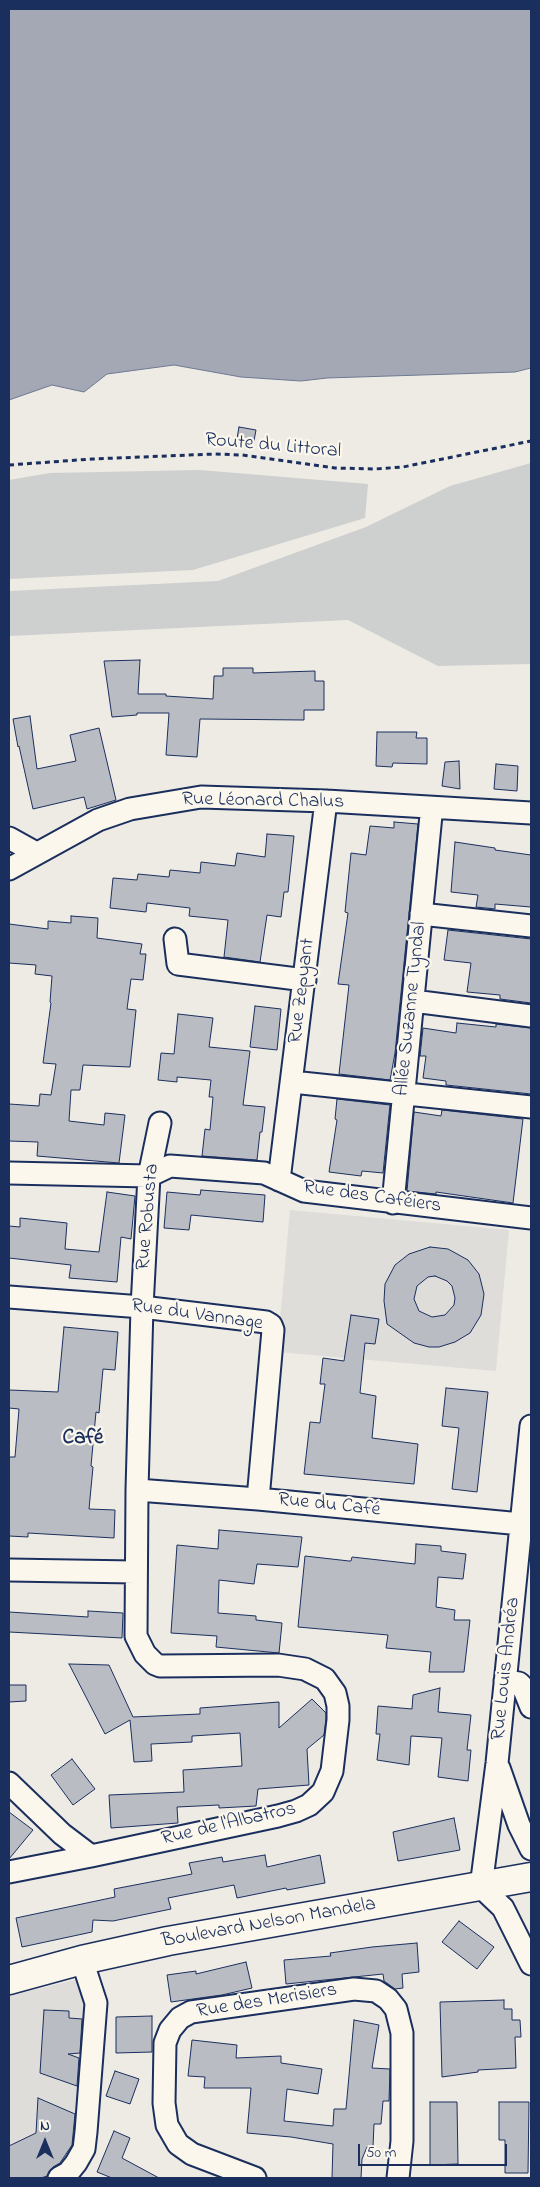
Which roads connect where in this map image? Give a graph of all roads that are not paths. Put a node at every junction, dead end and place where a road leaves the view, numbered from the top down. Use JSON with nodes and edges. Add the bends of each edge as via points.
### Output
{"nodes":[{"id":1,"x":326,"y":801,"type":"junction"},
{"id":2,"x":531,"y":813,"type":"edge"},
{"id":3,"x":431,"y":815,"type":"dead end"},
{"id":4,"x":9,"y":838,"type":"edge"},
{"id":5,"x":36,"y":853,"type":"junction"},
{"id":6,"x":9,"y":869,"type":"edge"},
{"id":7,"x":422,"y":914,"type":"junction"},
{"id":8,"x":531,"y":926,"type":"edge"},
{"id":9,"x":176,"y":939,"type":"dead end"},
{"id":10,"x":304,"y":980,"type":"junction"},
{"id":11,"x":413,"y":1001,"type":"junction"},
{"id":12,"x":531,"y":1016,"type":"edge"},
{"id":13,"x":292,"y":1082,"type":"junction"},
{"id":14,"x":404,"y":1094,"type":"junction"},
{"id":15,"x":531,"y":1107,"type":"edge"},
{"id":16,"x":160,"y":1123,"type":"dead end"},
{"id":17,"x":9,"y":1173,"type":"edge"},
{"id":18,"x":149,"y":1176,"type":"junction"},
{"id":19,"x":279,"y":1180,"type":"junction"},
{"id":20,"x":393,"y":1203,"type":"junction"},
{"id":21,"x":531,"y":1218,"type":"edge"},
{"id":22,"x":9,"y":1296,"type":"edge"},
{"id":23,"x":142,"y":1307,"type":"junction"},
{"id":24,"x":531,"y":1426,"type":"edge"},
{"id":25,"x":137,"y":1490,"type":"junction"},
{"id":26,"x":258,"y":1499,"type":"junction"},
{"id":27,"x":521,"y":1524,"type":"junction"},
{"id":28,"x":9,"y":1570,"type":"edge"},
{"id":29,"x":136,"y":1572,"type":"junction"},
{"id":30,"x":505,"y":1681,"type":"junction"},
{"id":31,"x":531,"y":1707,"type":"edge"},
{"id":32,"x":497,"y":1763,"type":"junction"},
{"id":33,"x":9,"y":1783,"type":"edge"},
{"id":34,"x":531,"y":1849,"type":"edge"},
{"id":35,"x":91,"y":1856,"type":"junction"},
{"id":36,"x":9,"y":1872,"type":"edge"},
{"id":37,"x":531,"y":1877,"type":"edge"},
{"id":38,"x":481,"y":1887,"type":"junction"},
{"id":39,"x":82,"y":1960,"type":"junction"},
{"id":40,"x":531,"y":1964,"type":"edge"},
{"id":41,"x":9,"y":1980,"type":"edge"},
{"id":42,"x":58,"y":2178,"type":"edge"},
{"id":43,"x":255,"y":2178,"type":"edge"},
{"id":44,"x":398,"y":2178,"type":"edge"}],
"edges":[{"from":1,"to":2,"type":"street","name":"Rue Léonard Chalus"},
{"from":1,"to":5,"type":"street","name":"Rue Léonard Chalus","via":[[201,797],[162,802],[98,820]]},
{"from":1,"to":10,"type":"street","name":"Rue Zepyant"},
{"from":3,"to":7,"type":"street","name":"Allée Suzanne Tyndal"},
{"from":4,"to":5,"type":"street"},
{"from":5,"to":6,"type":"street","name":"Rue Léonard Chalus"},
{"from":7,"to":8,"type":"street"},
{"from":7,"to":11,"type":"street","name":"Allée Suzanne Tyndal"},
{"from":9,"to":10,"type":"street","via":[[178,964]]},
{"from":10,"to":13,"type":"street","name":"Rue Zepyant"},
{"from":11,"to":12,"type":"street"},
{"from":11,"to":14,"type":"street","name":"Allée Suzanne Tyndal"},
{"from":13,"to":14,"type":"street"},
{"from":13,"to":19,"type":"street","name":"Rue Zepyant"},
{"from":14,"to":15,"type":"street"},
{"from":14,"to":20,"type":"street","name":"Allée Suzanne Tyndal"},
{"from":16,"to":18,"type":"street","name":"Rue Robusta"},
{"from":17,"to":18,"type":"street","name":"Rue des Caféiers"},
{"from":18,"to":19,"type":"street","name":"Rue des Caféiers","via":[[170,1166],[264,1173]]},
{"from":18,"to":23,"type":"street","name":"Rue Robusta"},
{"from":19,"to":20,"type":"street","name":"Rue des Caféiers","via":[[304,1192]]},
{"from":20,"to":21,"type":"street","name":"Rue des Caféiers"},
{"from":22,"to":23,"type":"street","name":"Rue du Vannage"},
{"from":23,"to":25,"type":"street","name":"Rue Robusta"},
{"from":23,"to":26,"type":"street","name":"Rue du Vannage","via":[[272,1325]]},
{"from":24,"to":27,"type":"street","name":"Rue Louis Andréa"},
{"from":25,"to":26,"type":"street","name":"Rue du Café"},
{"from":25,"to":29,"type":"street","name":"Rue Robusta"},
{"from":26,"to":27,"type":"street","name":"Rue du Café"},
{"from":27,"to":30,"type":"street","name":"Rue Louis Andréa"},
{"from":28,"to":29,"type":"street"},
{"from":29,"to":35,"type":"street","name":"Rue de l'Albatros","via":[[136,1636],[154,1664],[278,1665],[305,1668],[326,1679],[335,1693],[338,1706],[332,1771],[318,1798],[296,1811]]},
{"from":30,"to":31,"type":"street","via":[[519,1683]]},
{"from":30,"to":32,"type":"street","name":"Rue Louis Andréa"},
{"from":32,"to":34,"type":"street","name":"Rue Louis Andréa","via":[[519,1826]]},
{"from":32,"to":38,"type":"street","name":"Rue Louis Andréa"},
{"from":33,"to":35,"type":"street","via":[[62,1834]]},
{"from":35,"to":36,"type":"street"},
{"from":37,"to":38,"type":"main road","name":"Boulevard Nelson Mandela"},
{"from":38,"to":39,"type":"main road","name":"Boulevard Nelson Mandela","via":[[168,1941]]},
{"from":38,"to":40,"type":"street","via":[[503,1908]]},
{"from":39,"to":41,"type":"main road","name":"Boulevard Nelson Mandela"},
{"from":39,"to":42,"type":"street","via":[[96,2003],[86,2132],[84,2149],[76,2163]]},
{"from":43,"to":44,"type":"street","name":"Rue des Merisiers","via":[[192,2154],[178,2144],[167,2125],[165,2043],[170,2030],[180,2018],[191,2012],[354,1989],[376,1991],[388,1999],[396,2009],[402,2033],[402,2141]]}]}
